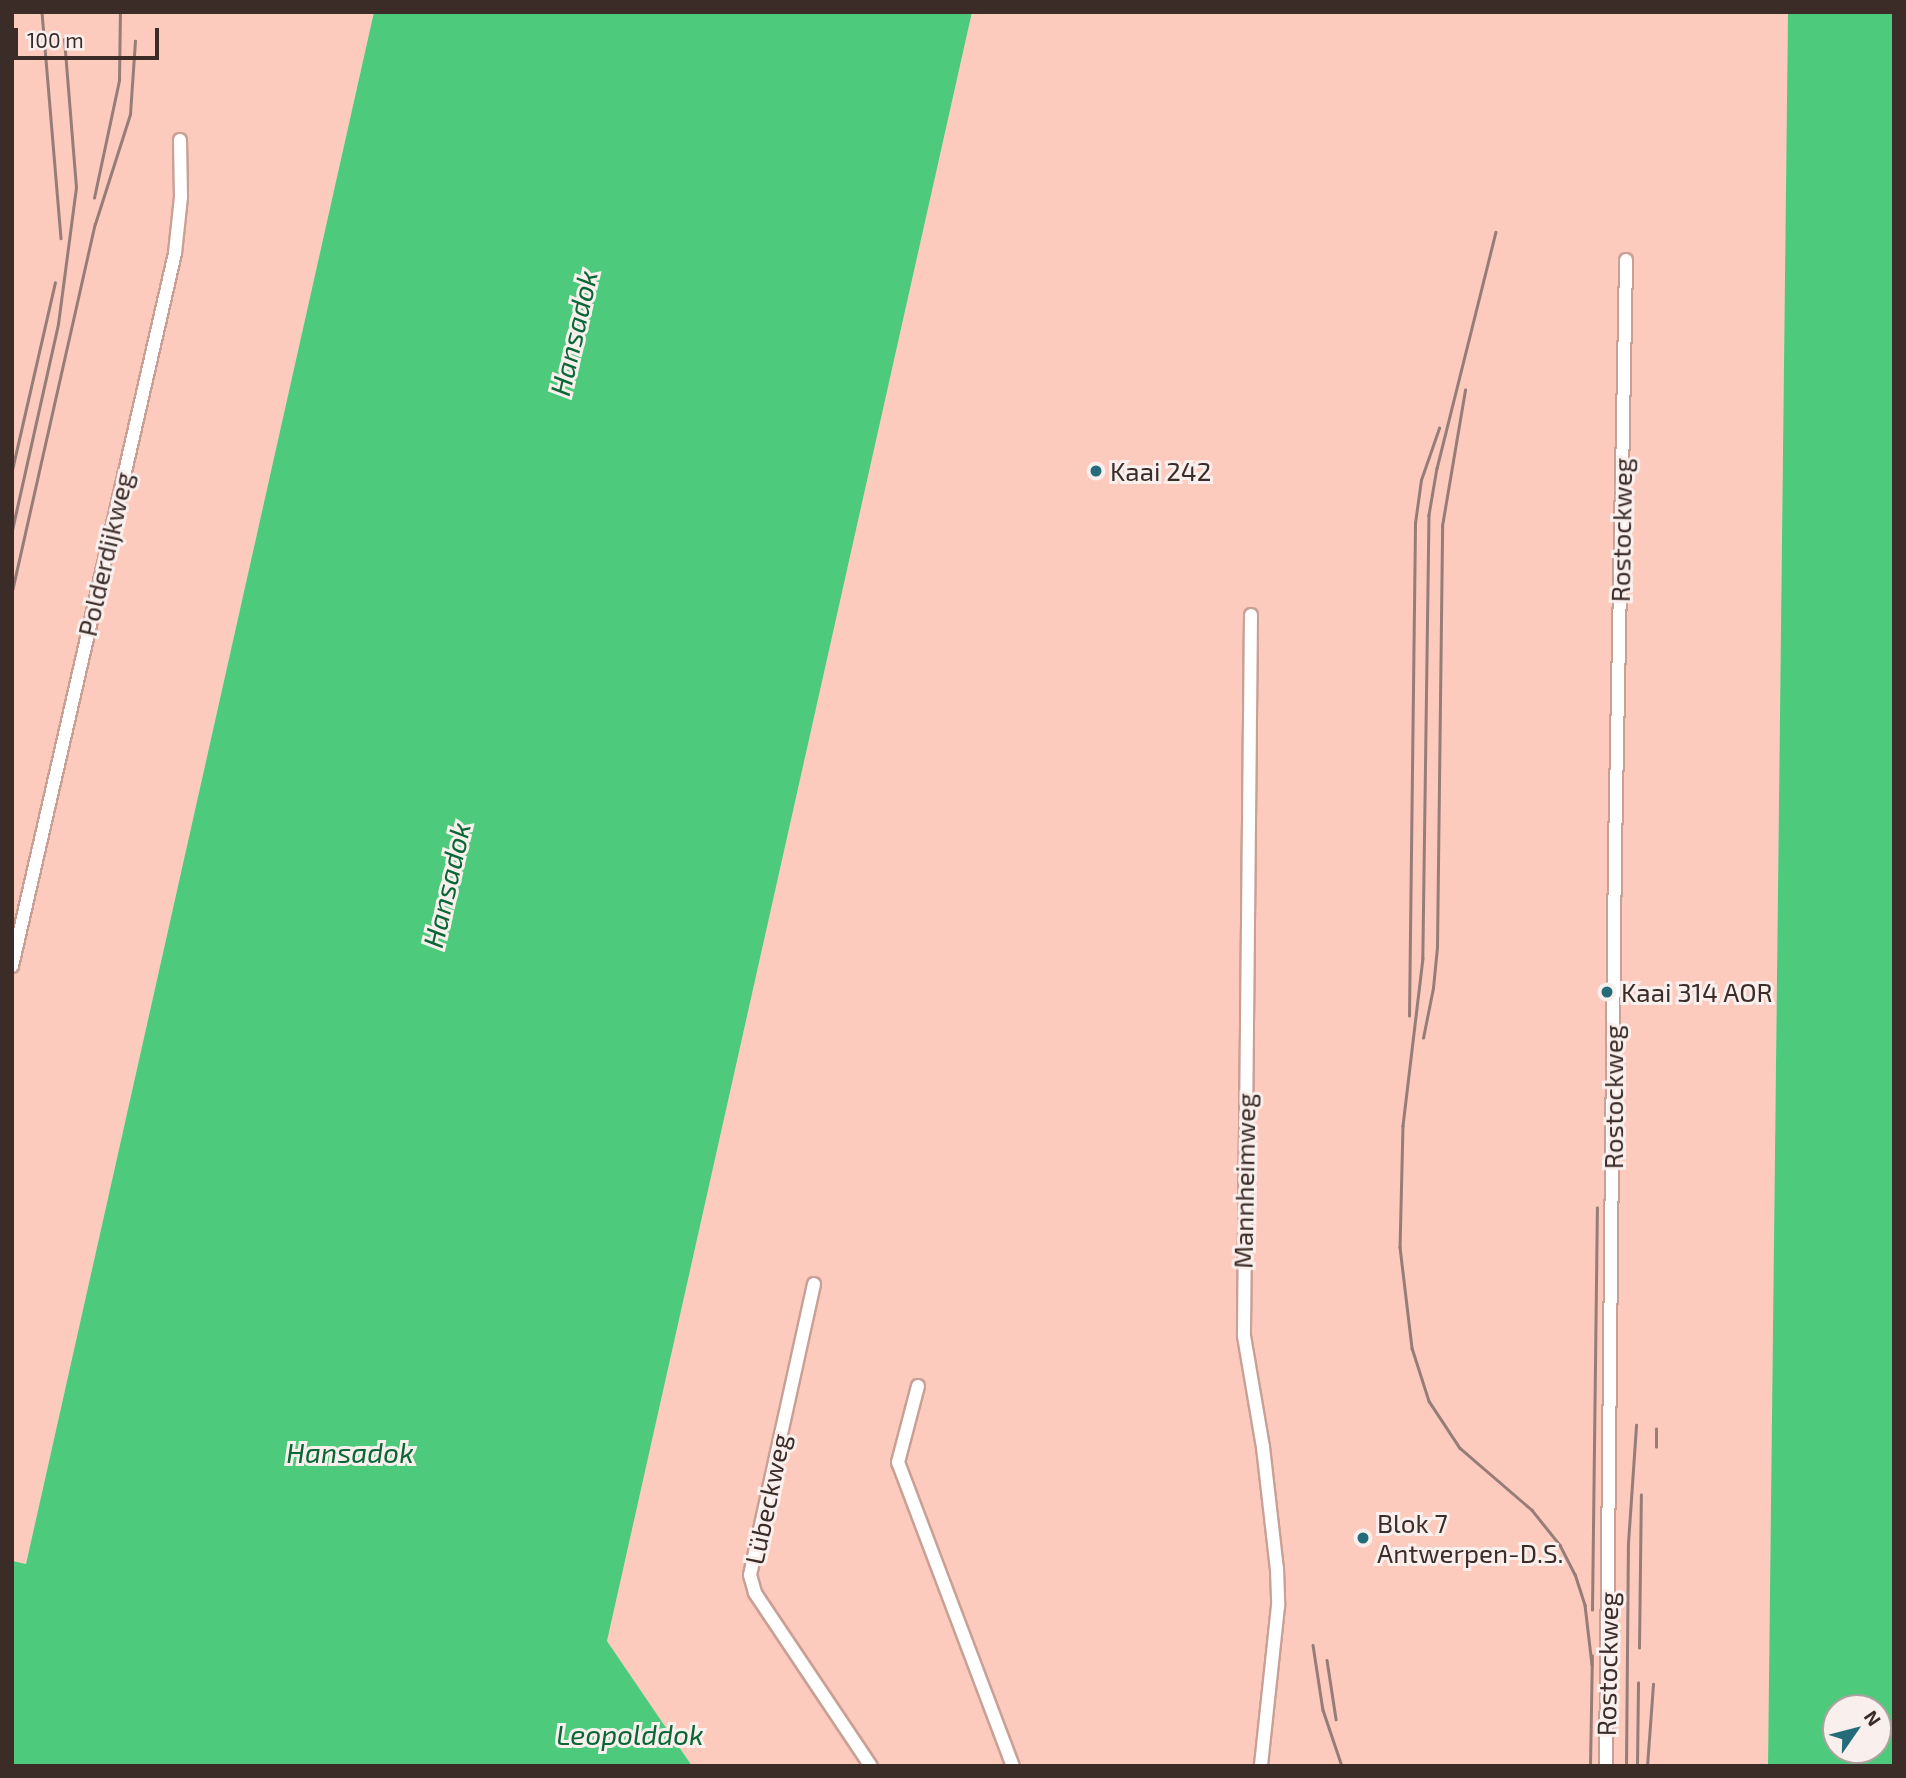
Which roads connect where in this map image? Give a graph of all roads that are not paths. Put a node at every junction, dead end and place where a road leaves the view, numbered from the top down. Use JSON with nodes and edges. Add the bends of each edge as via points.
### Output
{"nodes":[{"id":1,"x":180,"y":140,"type":"dead end"},
{"id":2,"x":1626,"y":260,"type":"dead end"},
{"id":3,"x":1251,"y":615,"type":"dead end"},
{"id":4,"x":12,"y":966,"type":"edge"},
{"id":5,"x":814,"y":1284,"type":"dead end"},
{"id":6,"x":918,"y":1386,"type":"dead end"},
{"id":7,"x":1263,"y":1743,"type":"junction"},
{"id":8,"x":871,"y":1766,"type":"edge"},
{"id":9,"x":1013,"y":1766,"type":"edge"},
{"id":10,"x":1261,"y":1766,"type":"edge"},
{"id":11,"x":1268,"y":1766,"type":"edge"},
{"id":12,"x":1606,"y":1766,"type":"edge"}],
"edges":[{"from":1,"to":4,"type":"street","name":"Polderdijkweg","via":[[181,197],[175,253]]},
{"from":2,"to":12,"type":"street","name":"Rostockweg"},
{"from":3,"to":7,"type":"street","name":"Mannheimweg","via":[[1244,1336],[1263,1447],[1278,1606]]},
{"from":5,"to":8,"type":"street","name":"Lübeckweg","via":[[750,1575],[755,1593]]},
{"from":6,"to":9,"type":"street","via":[[898,1462]]},
{"from":7,"to":10,"type":"street","name":"Mannheimweg"},
{"from":7,"to":11,"type":"street","name":"Mannheimweg"}]}
